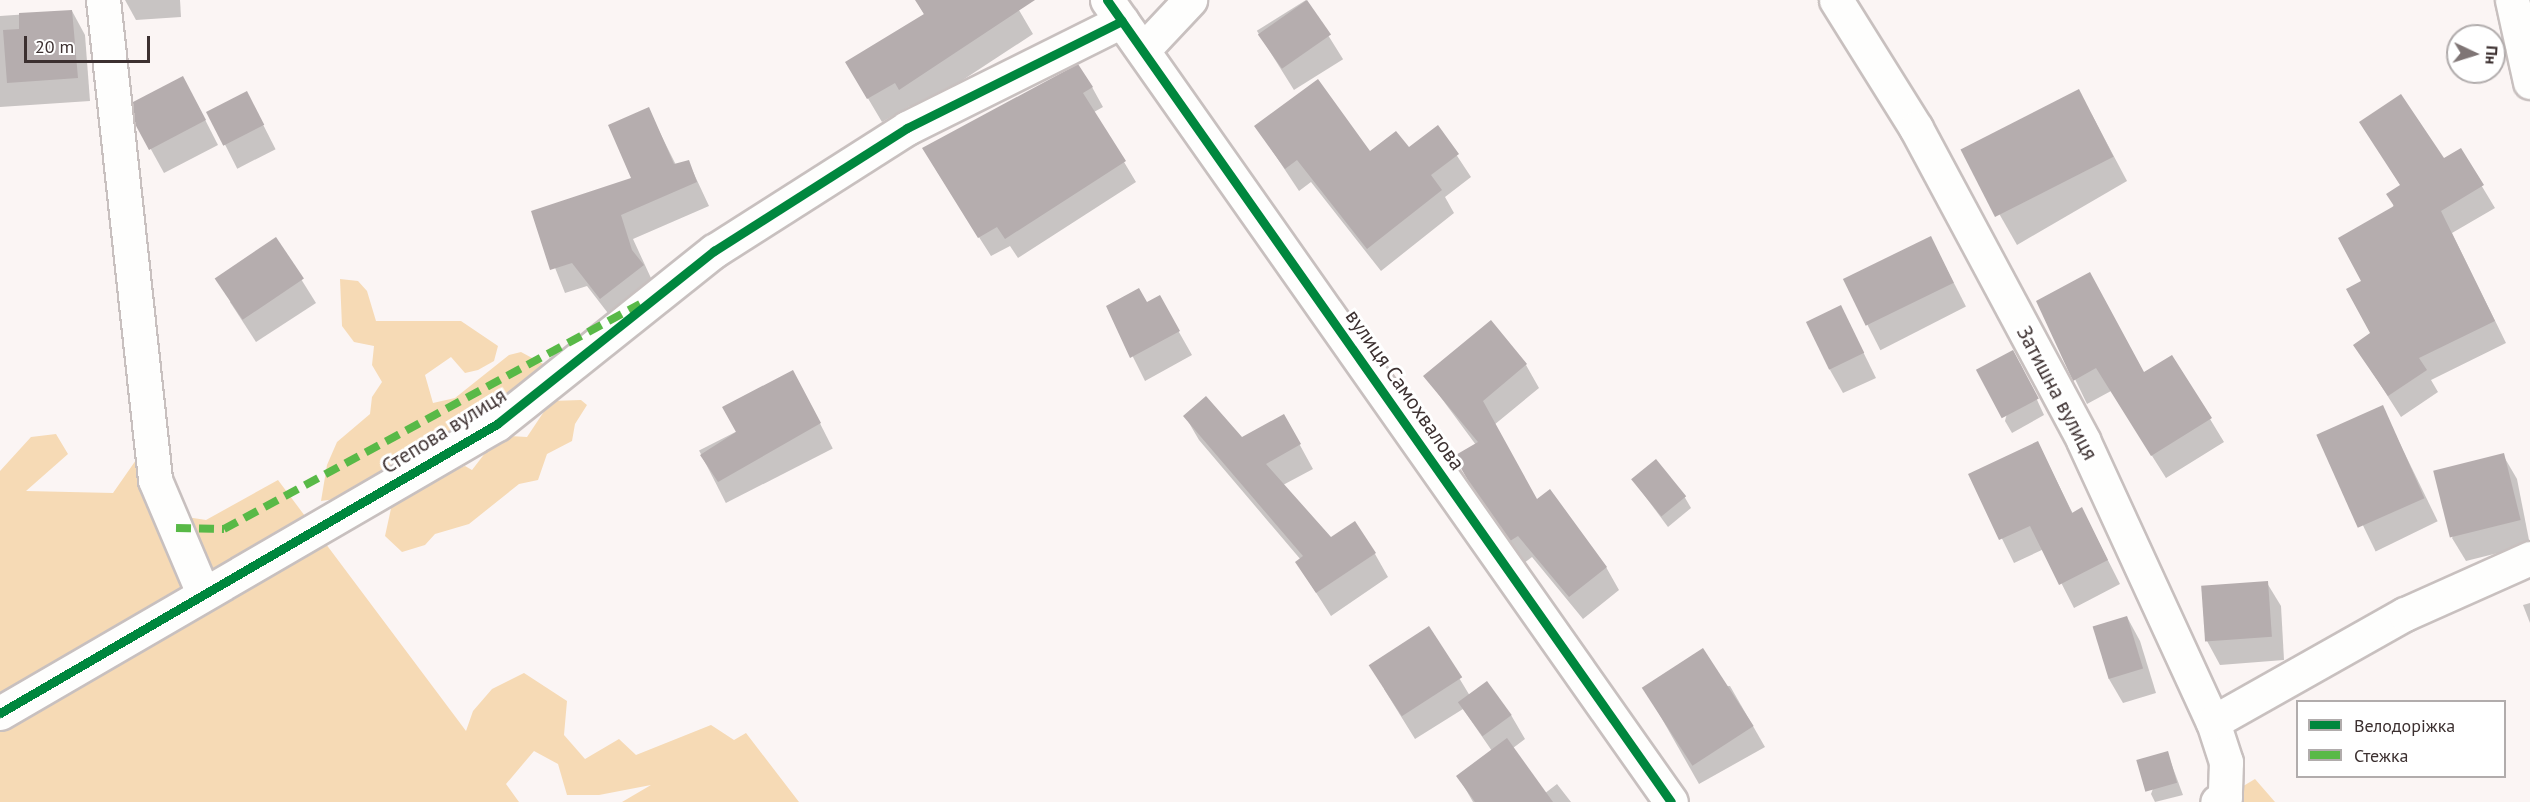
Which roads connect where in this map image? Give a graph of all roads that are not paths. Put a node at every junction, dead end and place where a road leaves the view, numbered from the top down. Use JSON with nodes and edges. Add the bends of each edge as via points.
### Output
{"nodes":[{"id":1,"x":103,"y":0,"type":"edge"},
{"id":2,"x":1190,"y":0,"type":"edge"},
{"id":3,"x":1836,"y":0,"type":"edge"},
{"id":4,"x":2512,"y":0,"type":"edge"},
{"id":5,"x":1114,"y":10,"type":"edge"},
{"id":6,"x":1143,"y":50,"type":"junction"},
{"id":7,"x":2530,"y":82,"type":"edge"},
{"id":8,"x":2530,"y":558,"type":"edge"},
{"id":9,"x":203,"y":593,"type":"junction"},
{"id":10,"x":0,"y":713,"type":"edge"},
{"id":11,"x":2213,"y":722,"type":"junction"},
{"id":12,"x":1671,"y":802,"type":"edge"},
{"id":13,"x":2217,"y":802,"type":"edge"}],
"edges":[{"from":1,"to":9,"type":"street","via":[[155,480]]},
{"from":2,"to":6,"type":"street"},
{"from":3,"to":11,"type":"street","name":"Затишна вулиця","via":[[1916,128],[2083,440]]},
{"from":4,"to":7,"type":"street"},
{"from":5,"to":6,"type":"street","name":"вулиця Самохвалова"},
{"from":5,"to":9,"type":"street","name":"Степова вулиця","via":[[907,128],[714,251],[497,424]]},
{"from":6,"to":12,"type":"street","name":"вулиця Самохвалова"},
{"from":8,"to":11,"type":"street","via":[[2405,614]]},
{"from":9,"to":10,"type":"street","name":"Степова вулиця"},
{"from":11,"to":13,"type":"street","name":"Затишна вулиця","via":[[2226,762],[2225,797]]}]}
